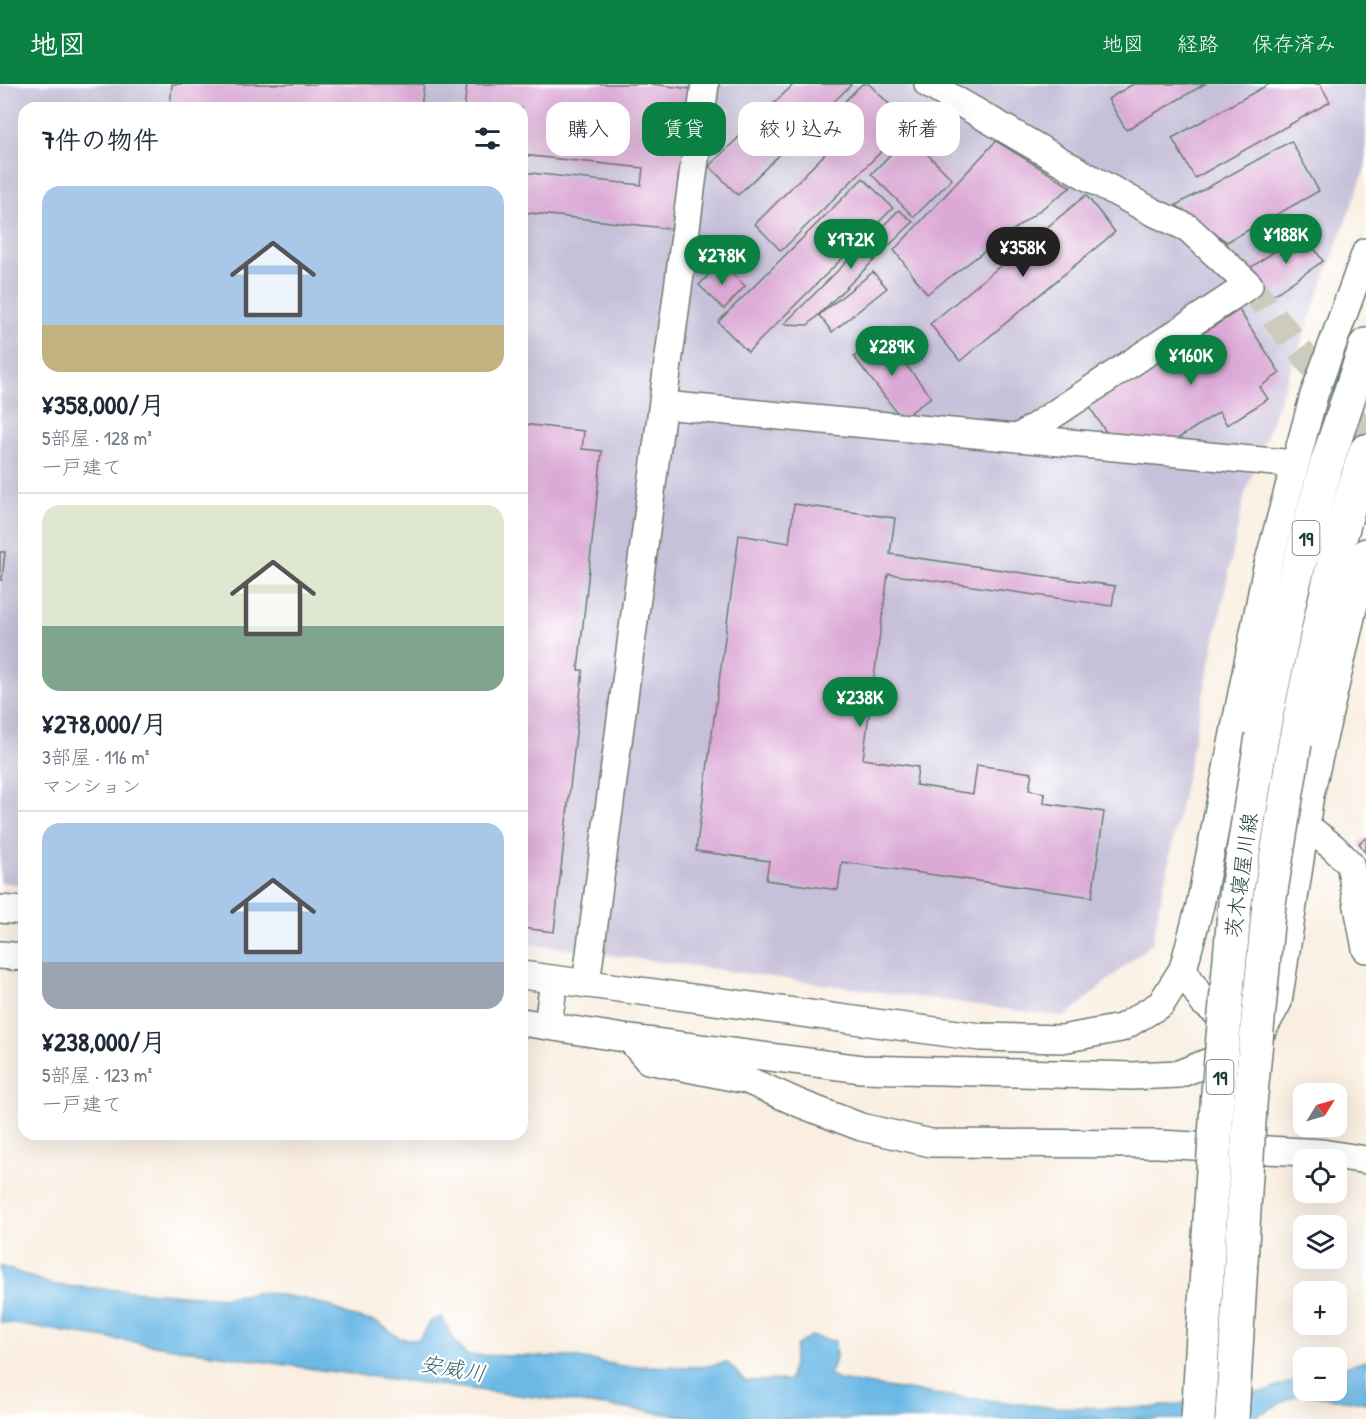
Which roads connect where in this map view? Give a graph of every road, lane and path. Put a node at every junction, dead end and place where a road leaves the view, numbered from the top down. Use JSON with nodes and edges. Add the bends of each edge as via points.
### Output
{"nodes":[{"id":1,"x":705,"y":84,"type":"edge"},
{"id":2,"x":928,"y":84,"type":"edge"},
{"id":3,"x":1366,"y":252,"type":"edge"},
{"id":4,"x":1366,"y":345,"type":"edge"},
{"id":5,"x":663,"y":405,"type":"junction"},
{"id":6,"x":1018,"y":438,"type":"junction"},
{"id":7,"x":1366,"y":451,"type":"edge"},
{"id":8,"x":1295,"y":464,"type":"junction"},
{"id":9,"x":1366,"y":552,"type":"edge"},
{"id":10,"x":1305,"y":825,"type":"junction"},
{"id":11,"x":0,"y":909,"type":"edge"},
{"id":12,"x":18,"y":910,"type":"edge"},
{"id":13,"x":1365,"y":937,"type":"edge"},
{"id":14,"x":0,"y":955,"type":"edge"},
{"id":15,"x":18,"y":956,"type":"edge"},
{"id":16,"x":1183,"y":969,"type":"junction"},
{"id":17,"x":528,"y":976,"type":"edge"},
{"id":18,"x":554,"y":980,"type":"junction"},
{"id":19,"x":586,"y":984,"type":"junction"},
{"id":20,"x":535,"y":1024,"type":"edge"},
{"id":21,"x":1262,"y":1031,"type":"junction"},
{"id":22,"x":630,"y":1039,"type":"junction"},
{"id":23,"x":1366,"y":1160,"type":"edge"},
{"id":24,"x":1198,"y":1419,"type":"edge"},
{"id":25,"x":1232,"y":1419,"type":"edge"}],
"edges":[{"from":1,"to":5,"type":"street"},
{"from":2,"to":6,"type":"street","via":[[1125,197],[1188,228],[1250,285]]},
{"from":3,"to":8,"type":"street","via":[[1314,395]]},
{"from":4,"to":24,"type":"main road","name":"茨木寝屋川線","number":"19","bridge":true,"via":[[1326,466],[1292,590],[1262,736],[1235,902],[1217,1104]]},
{"from":5,"to":6,"type":"street"},
{"from":5,"to":19,"type":"street"},
{"from":6,"to":8,"type":"street"},
{"from":7,"to":25,"type":"main road","name":"茨木寝屋川線","number":"19","bridge":true,"via":[[1325,597],[1295,742],[1269,903],[1250,1105]]},
{"from":8,"to":16,"type":"street","via":[[1266,572],[1200,905]]},
{"from":9,"to":10,"type":"street"},
{"from":10,"to":13,"type":"street","via":[[1350,864]]},
{"from":10,"to":21,"type":"street","via":[[1278,1002]]},
{"from":11,"to":12,"type":"street"},
{"from":14,"to":15,"type":"street"},
{"from":16,"to":19,"type":"street","via":[[1161,1004],[1121,1028],[1062,1040],[980,1037]]},
{"from":16,"to":21,"type":"street","via":[[1203,1002],[1241,1032]]},
{"from":17,"to":18,"type":"street"},
{"from":18,"to":19,"type":"street"},
{"from":18,"to":20,"type":"street"},
{"from":20,"to":22,"type":"street"},
{"from":21,"to":22,"type":"street","via":[[1219,1058],[1179,1074],[1132,1076],[862,1069]]},
{"from":22,"to":23,"type":"street","via":[[648,1060],[747,1080],[861,1127],[931,1143],[1159,1144],[1322,1153]]}]}
